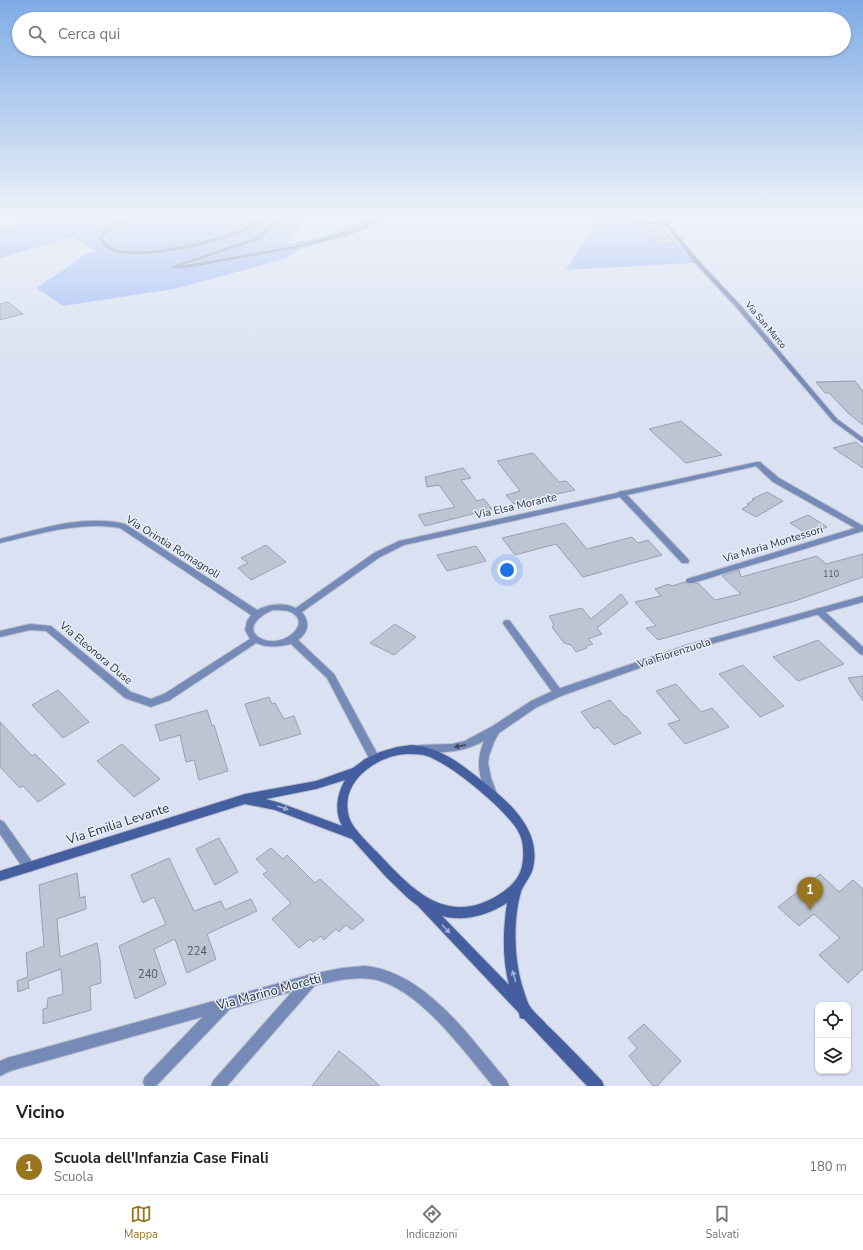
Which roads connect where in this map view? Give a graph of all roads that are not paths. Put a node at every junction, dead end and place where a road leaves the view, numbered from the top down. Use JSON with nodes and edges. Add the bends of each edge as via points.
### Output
{"nodes":[{"id":1,"x":173,"y":267,"type":"edge"},
{"id":2,"x":189,"y":267,"type":"edge"},
{"id":3,"x":701,"y":267,"type":"edge"},
{"id":4,"x":863,"y":441,"type":"edge"},
{"id":5,"x":758,"y":464,"type":"joint"},
{"id":6,"x":622,"y":494,"type":"junction"},
{"id":7,"x":863,"y":528,"type":"edge"},
{"id":8,"x":0,"y":541,"type":"edge"},
{"id":9,"x":686,"y":561,"type":"dead end"},
{"id":10,"x":690,"y":581,"type":"dead end"},
{"id":11,"x":863,"y":599,"type":"edge"},
{"id":12,"x":297,"y":611,"type":"junction"},
{"id":13,"x":819,"y":611,"type":"junction"},
{"id":14,"x":256,"y":614,"type":"junction"},
{"id":15,"x":507,"y":623,"type":"dead end"},
{"id":16,"x":0,"y":634,"type":"edge"},
{"id":17,"x":255,"y":640,"type":"junction"},
{"id":18,"x":292,"y":640,"type":"junction"},
{"id":19,"x":863,"y":652,"type":"edge"},
{"id":20,"x":558,"y":693,"type":"junction"},
{"id":21,"x":495,"y":730,"type":"junction"},
{"id":22,"x":417,"y":749,"type":"junction"},
{"id":23,"x":374,"y":757,"type":"junction"},
{"id":24,"x":355,"y":772,"type":"junction"},
{"id":25,"x":245,"y":799,"type":"junction"},
{"id":26,"x":496,"y":800,"type":"junction"},
{"id":27,"x":0,"y":825,"type":"edge"},
{"id":28,"x":353,"y":835,"type":"junction"},
{"id":29,"x":29,"y":868,"type":"junction"},
{"id":30,"x":0,"y":876,"type":"edge"},
{"id":31,"x":515,"y":891,"type":"junction"},
{"id":32,"x":420,"y":900,"type":"junction"},
{"id":33,"x":312,"y":980,"type":"junction"},
{"id":34,"x":225,"y":1004,"type":"junction"},
{"id":35,"x":525,"y":1013,"type":"junction"},
{"id":36,"x":0,"y":1070,"type":"edge"},
{"id":37,"x":150,"y":1082,"type":"dead end"},
{"id":38,"x":218,"y":1086,"type":"edge"},
{"id":39,"x":502,"y":1086,"type":"edge"},
{"id":40,"x":597,"y":1086,"type":"edge"}],
"edges":[{"from":1,"to":2,"type":"street"},
{"from":3,"to":4,"type":"street","name":"Via San Marco","via":[[739,306],[835,420]]},
{"from":5,"to":6,"type":"street","name":"Via Elsa Morante"},
{"from":5,"to":7,"type":"street","name":"Via Maria Montessori","via":[[776,480]]},
{"from":6,"to":9,"type":"street"},
{"from":6,"to":12,"type":"street","name":"Via Elsa Morante","via":[[402,543],[377,555]]},
{"from":7,"to":10,"type":"street","name":"Via Maria Montessori"},
{"from":8,"to":14,"type":"street","name":"Via Orintia Romagnoli","via":[[75,525],[111,523],[122,526]]},
{"from":11,"to":13,"type":"street","name":"Via Fiorenzuola"},
{"from":12,"to":14,"type":"street","via":[[281,606]]},
{"from":12,"to":18,"type":"street","via":[[305,622],[304,628]]},
{"from":13,"to":19,"type":"street"},
{"from":13,"to":20,"type":"street","name":"Via Fiorenzuola","via":[[690,647]]},
{"from":14,"to":17,"type":"street","via":[[249,624],[249,630]]},
{"from":15,"to":20,"type":"street"},
{"from":16,"to":17,"type":"street","name":"Via Eleonora Duse","via":[[30,626],[48,628],[128,695],[151,702],[167,697]]},
{"from":17,"to":18,"type":"street","via":[[269,644]]},
{"from":18,"to":23,"type":"street","via":[[331,676]]},
{"from":20,"to":21,"type":"street","name":"Via Fiorenzuola","via":[[534,704]]},
{"from":21,"to":22,"type":"street","name":"Via Fiorenzuola","one_way":true,"via":[[461,747]]},
{"from":21,"to":26,"type":"street","name":"Via Fiorenzuola","via":[[482,757],[485,780]]},
{"from":22,"to":23,"type":"main road","via":[[397,750]]},
{"from":22,"to":26,"type":"main road","via":[[439,756]]},
{"from":23,"to":24,"type":"main road"},
{"from":24,"to":25,"type":"main road","name":"Via Emilia Levante","via":[[316,785]]},
{"from":24,"to":28,"type":"main road","via":[[342,800],[344,819]]},
{"from":25,"to":28,"type":"main road","one_way":true,"via":[[283,808]]},
{"from":25,"to":29,"type":"main road","name":"Via Emilia Levante"},
{"from":26,"to":31,"type":"main road","via":[[511,814],[526,837],[526,874]]},
{"from":27,"to":29,"type":"street"},
{"from":28,"to":32,"type":"main road"},
{"from":29,"to":30,"type":"main road","name":"Via Emilia Levante"},
{"from":31,"to":32,"type":"main road","via":[[489,908],[473,911],[439,910]]},
{"from":35,"to":31,"type":"main road","one_way":true,"via":[[512,969],[510,940]]},
{"from":32,"to":35,"type":"main road","one_way":true},
{"from":33,"to":34,"type":"street","name":"Via Marino Moretti"},
{"from":33,"to":38,"type":"street"},
{"from":33,"to":39,"type":"street","name":"Via Marino Moretti","via":[[351,972],[373,972],[393,978],[429,1003]]},
{"from":34,"to":36,"type":"street","name":"Via Marino Moretti","via":[[7,1065]]},
{"from":34,"to":37,"type":"street"},
{"from":35,"to":40,"type":"main road"}]}
